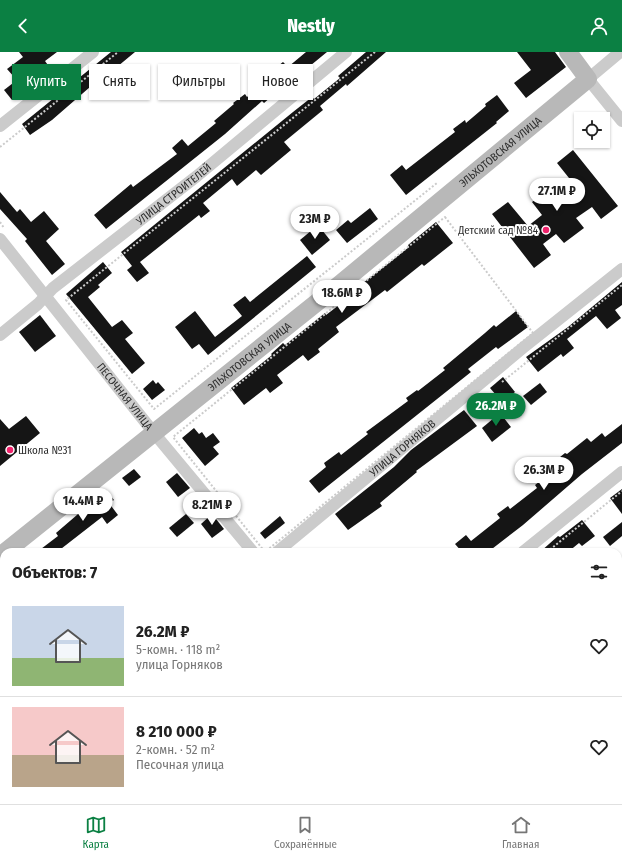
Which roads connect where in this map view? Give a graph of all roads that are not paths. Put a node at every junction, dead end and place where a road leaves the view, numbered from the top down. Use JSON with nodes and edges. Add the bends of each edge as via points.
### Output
{"nodes":[{"id":1,"x":93,"y":52,"type":"edge"},
{"id":2,"x":346,"y":52,"type":"edge"},
{"id":3,"x":568,"y":52,"type":"edge"},
{"id":4,"x":620,"y":52,"type":"edge"},
{"id":5,"x":588,"y":79,"type":"junction"},
{"id":6,"x":622,"y":121,"type":"edge"},
{"id":7,"x":0,"y":126,"type":"edge"},
{"id":8,"x":2,"y":233,"type":"edge"},
{"id":9,"x":622,"y":269,"type":"edge"},
{"id":10,"x":46,"y":297,"type":"junction"},
{"id":11,"x":0,"y":334,"type":"edge"},
{"id":12,"x":154,"y":433,"type":"junction"},
{"id":13,"x":622,"y":472,"type":"edge"},
{"id":14,"x":11,"y":548,"type":"edge"},
{"id":15,"x":250,"y":548,"type":"edge"},
{"id":16,"x":282,"y":548,"type":"edge"},
{"id":17,"x":528,"y":548,"type":"edge"}],
"edges":[{"from":1,"to":7,"type":"street"},
{"from":2,"to":10,"type":"street","name":"УЛИЦА СТРОИТЕЛЕЙ","via":[[197,176],[53,288]]},
{"from":3,"to":5,"type":"street"},
{"from":4,"to":5,"type":"street","name":"ЭЛЬХОТОВСКАЯ УЛИЦА"},
{"from":5,"to":6,"type":"street"},
{"from":5,"to":12,"type":"street","name":"ЭЛЬХОТОВСКАЯ УЛИЦА","via":[[340,284]]},
{"from":8,"to":10,"type":"street","name":"ПЕСОЧНАЯ УЛИЦА"},
{"from":9,"to":16,"type":"street","name":"УЛИЦА ГОРНЯКОВ"},
{"from":10,"to":11,"type":"street","name":"УЛИЦА СТРОИТЕЛЕЙ"},
{"from":10,"to":12,"type":"street","name":"ПЕСОЧНАЯ УЛИЦА"},
{"from":12,"to":14,"type":"street","name":"ЭЛЬХОТОВСКАЯ УЛИЦА"},
{"from":12,"to":15,"type":"street","name":"ПЕСОЧНАЯ УЛИЦА"},
{"from":13,"to":17,"type":"street"}]}
